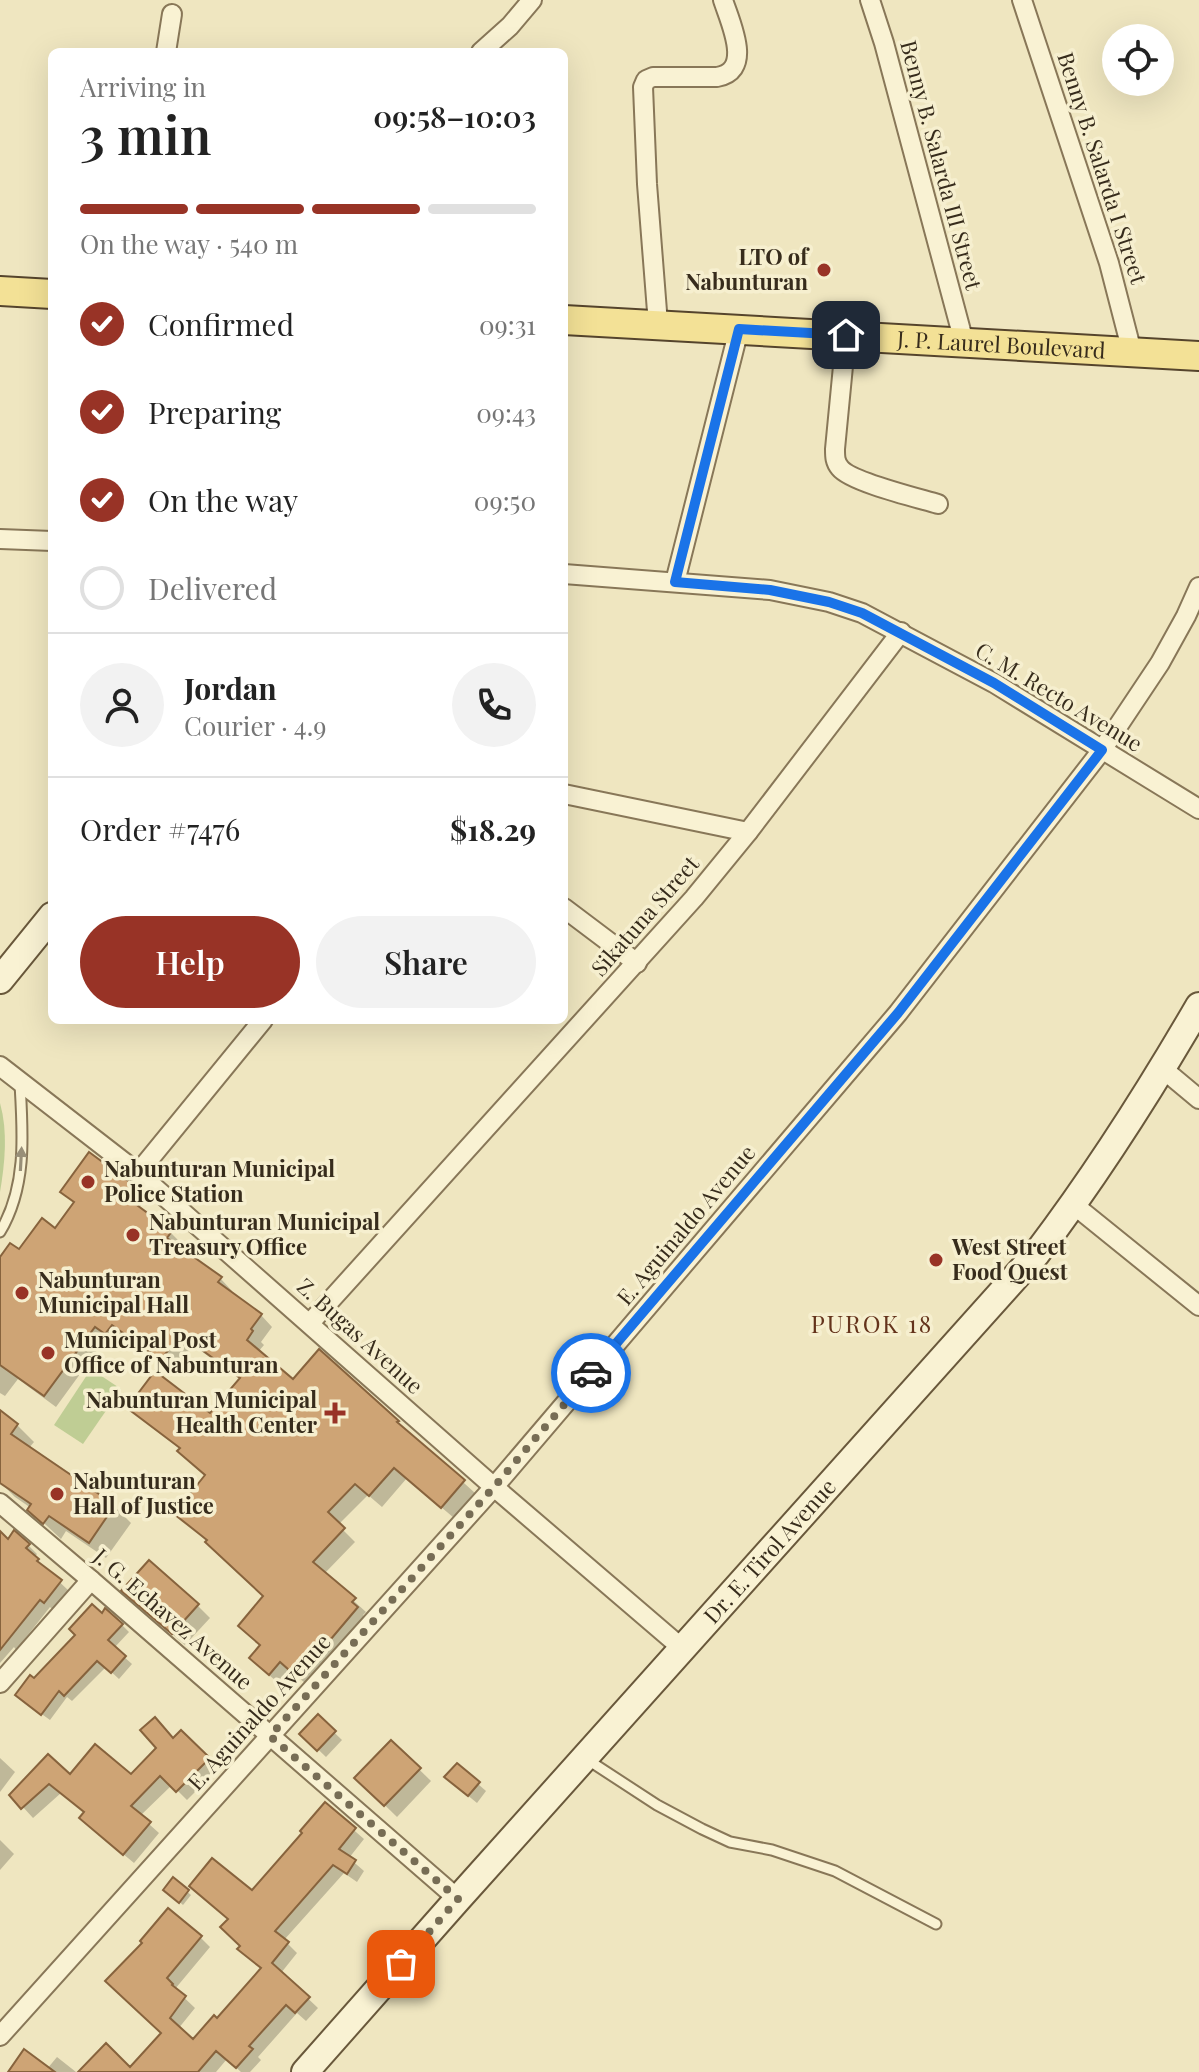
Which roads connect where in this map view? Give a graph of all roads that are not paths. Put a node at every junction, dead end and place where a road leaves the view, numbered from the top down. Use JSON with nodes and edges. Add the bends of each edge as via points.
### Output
{"nodes":[{"id":1,"x":532,"y":0,"type":"edge"},
{"id":2,"x":723,"y":0,"type":"edge"},
{"id":3,"x":870,"y":0,"type":"edge"},
{"id":4,"x":1022,"y":0,"type":"edge"},
{"id":5,"x":172,"y":14,"type":"dead end"},
{"id":6,"x":167,"y":48,"type":"edge"},
{"id":7,"x":485,"y":48,"type":"edge"},
{"id":8,"x":0,"y":291,"type":"edge"},
{"id":9,"x":48,"y":294,"type":"edge"},
{"id":10,"x":568,"y":320,"type":"edge"},
{"id":11,"x":658,"y":324,"type":"junction"},
{"id":12,"x":739,"y":329,"type":"junction"},
{"id":13,"x":846,"y":335,"type":"junction"},
{"id":14,"x":964,"y":342,"type":"junction"},
{"id":15,"x":1132,"y":352,"type":"junction"},
{"id":16,"x":1199,"y":356,"type":"edge"},
{"id":17,"x":938,"y":504,"type":"dead end"},
{"id":18,"x":0,"y":539,"type":"edge"},
{"id":19,"x":48,"y":541,"type":"edge"},
{"id":20,"x":568,"y":574,"type":"edge"},
{"id":21,"x":675,"y":582,"type":"junction"},
{"id":22,"x":1199,"y":587,"type":"edge"},
{"id":23,"x":901,"y":632,"type":"junction"},
{"id":24,"x":1102,"y":750,"type":"junction"},
{"id":25,"x":568,"y":795,"type":"edge"},
{"id":26,"x":1199,"y":809,"type":"edge"},
{"id":27,"x":748,"y":832,"type":"junction"},
{"id":28,"x":568,"y":911,"type":"edge"},
{"id":29,"x":48,"y":921,"type":"edge"},
{"id":30,"x":637,"y":963,"type":"junction"},
{"id":31,"x":0,"y":980,"type":"edge"},
{"id":32,"x":1199,"y":1006,"type":"edge"},
{"id":33,"x":260,"y":1024,"type":"edge"},
{"id":34,"x":0,"y":1066,"type":"edge"},
{"id":35,"x":1163,"y":1069,"type":"junction"},
{"id":36,"x":19,"y":1081,"type":"junction"},
{"id":37,"x":1199,"y":1099,"type":"edge"},
{"id":38,"x":138,"y":1173,"type":"junction"},
{"id":39,"x":1074,"y":1205,"type":"junction"},
{"id":40,"x":0,"y":1232,"type":"edge"},
{"id":41,"x":1199,"y":1306,"type":"edge"},
{"id":42,"x":310,"y":1323,"type":"junction"},
{"id":43,"x":494,"y":1487,"type":"junction"},
{"id":44,"x":0,"y":1503,"type":"edge"},
{"id":45,"x":91,"y":1580,"type":"junction"},
{"id":46,"x":683,"y":1649,"type":"junction"},
{"id":47,"x":0,"y":1683,"type":"edge"},
{"id":48,"x":270,"y":1736,"type":"junction"},
{"id":49,"x":585,"y":1758,"type":"junction"},
{"id":50,"x":458,"y":1899,"type":"junction"},
{"id":51,"x":936,"y":1924,"type":"dead end"},
{"id":52,"x":0,"y":2036,"type":"edge"},
{"id":53,"x":305,"y":2072,"type":"edge"}],
"edges":[{"from":1,"to":7,"type":"street"},
{"from":2,"to":11,"type":"street","via":[[737,51],[733,68],[717,77],[653,77],[643,87]]},
{"from":3,"to":14,"type":"street","name":"Benny B. Salarda III Street"},
{"from":4,"to":15,"type":"street","name":"Benny B. Salarda I Street","via":[[1109,263]]},
{"from":5,"to":6,"type":"street"},
{"from":8,"to":9,"type":"main road"},
{"from":10,"to":11,"type":"main road","name":"J. P. Laurel Boulevard"},
{"from":11,"to":12,"type":"main road","name":"J. P. Laurel Boulevard"},
{"from":12,"to":13,"type":"main road","name":"J. P. Laurel Boulevard"},
{"from":12,"to":21,"type":"street"},
{"from":13,"to":14,"type":"main road","name":"J. P. Laurel Boulevard"},
{"from":13,"to":17,"type":"street","via":[[837,465],[857,478]]},
{"from":14,"to":15,"type":"main road","name":"J. P. Laurel Boulevard"},
{"from":15,"to":16,"type":"main road","name":"J. P. Laurel Boulevard"},
{"from":18,"to":19,"type":"street"},
{"from":20,"to":21,"type":"street","name":"C. M. Recto Avenue"},
{"from":21,"to":23,"type":"street","name":"C. M. Recto Avenue","via":[[770,590],[829,602]]},
{"from":22,"to":24,"type":"street","name":"E. Aguinaldo Avenue","via":[[1160,663]]},
{"from":23,"to":24,"type":"street","name":"C. M. Recto Avenue"},
{"from":23,"to":27,"type":"street","name":"Sikatuna Street"},
{"from":24,"to":26,"type":"street","name":"C. M. Recto Avenue"},
{"from":24,"to":43,"type":"street","name":"E. Aguinaldo Avenue","via":[[898,1013]]},
{"from":25,"to":27,"type":"street"},
{"from":27,"to":30,"type":"street","name":"Sikatuna Street"},
{"from":28,"to":30,"type":"street"},
{"from":29,"to":31,"type":"main road"},
{"from":30,"to":42,"type":"street","name":"Sikatuna Street"},
{"from":32,"to":35,"type":"main road","name":"Dr. E. Tirol Avenue"},
{"from":33,"to":38,"type":"street"},
{"from":34,"to":36,"type":"street","name":"Z. Bugas Avenue"},
{"from":35,"to":37,"type":"street"},
{"from":35,"to":39,"type":"main road","name":"Dr. E. Tirol Avenue"},
{"from":36,"to":38,"type":"street","name":"Z. Bugas Avenue"},
{"from":40,"to":36,"type":"lane","one_way":true,"via":[[12,1210],[21,1169]]},
{"from":38,"to":42,"type":"street","name":"Z. Bugas Avenue"},
{"from":39,"to":41,"type":"street"},
{"from":39,"to":46,"type":"main road","name":"Dr. E. Tirol Avenue"},
{"from":42,"to":43,"type":"street","name":"Z. Bugas Avenue"},
{"from":43,"to":46,"type":"street","name":"Z. Bugas Avenue"},
{"from":43,"to":48,"type":"street","name":"E. Aguinaldo Avenue"},
{"from":44,"to":45,"type":"street","name":"J. G. Echavez Avenue"},
{"from":45,"to":47,"type":"street"},
{"from":45,"to":48,"type":"street","name":"J. G. Echavez Avenue"},
{"from":46,"to":49,"type":"main road","name":"Dr. E. Tirol Avenue"},
{"from":48,"to":50,"type":"street","name":"J. G. Echavez Avenue"},
{"from":48,"to":52,"type":"street","name":"E. Aguinaldo Avenue"},
{"from":49,"to":50,"type":"main road","name":"Dr. E. Tirol Avenue"},
{"from":49,"to":51,"type":"lane","via":[[702,1829],[835,1871]]},
{"from":50,"to":53,"type":"main road","name":"Dr. E. Tirol Avenue"}]}
